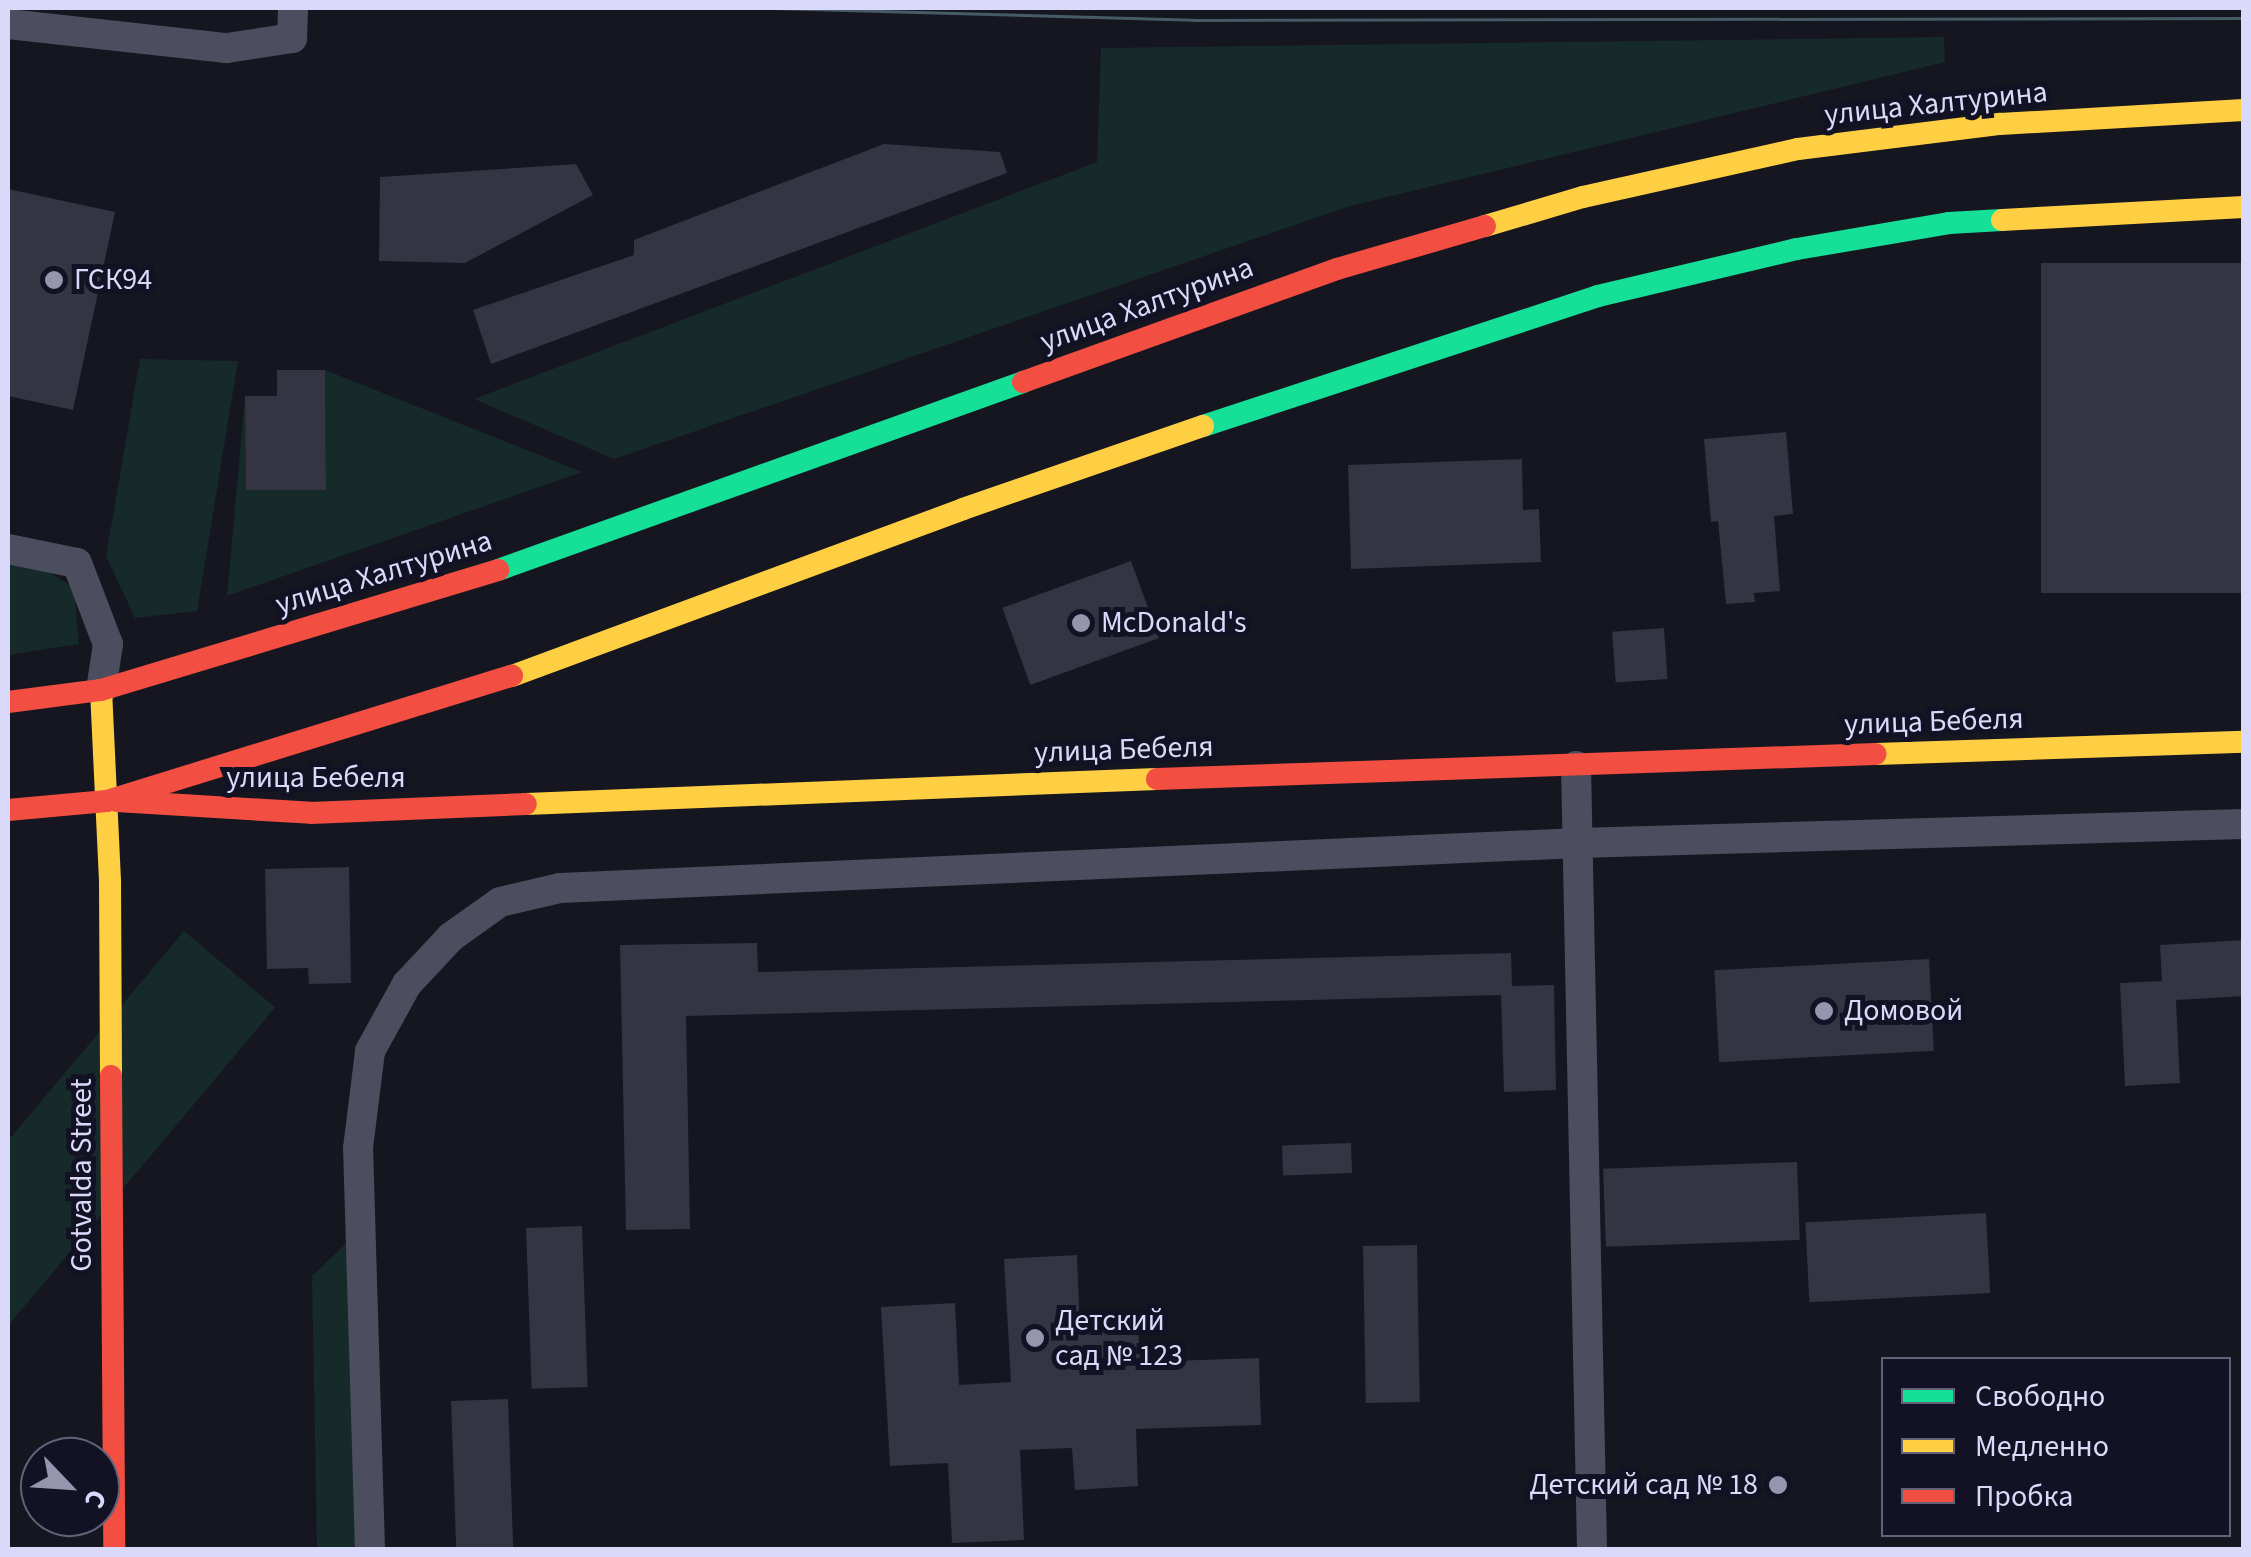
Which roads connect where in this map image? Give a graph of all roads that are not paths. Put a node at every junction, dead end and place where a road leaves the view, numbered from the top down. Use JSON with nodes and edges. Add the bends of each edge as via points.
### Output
{"nodes":[{"id":1,"x":293,"y":8,"type":"edge"},
{"id":2,"x":8,"y":24,"type":"edge"},
{"id":3,"x":2244,"y":110,"type":"edge"},
{"id":4,"x":2244,"y":206,"type":"edge"},
{"id":5,"x":8,"y":549,"type":"edge"},
{"id":6,"x":101,"y":690,"type":"junction"},
{"id":7,"x":8,"y":702,"type":"edge"},
{"id":8,"x":2244,"y":742,"type":"edge"},
{"id":9,"x":1576,"y":766,"type":"junction"},
{"id":10,"x":107,"y":800,"type":"junction"},
{"id":11,"x":8,"y":810,"type":"edge"},
{"id":12,"x":2244,"y":824,"type":"edge"},
{"id":13,"x":1578,"y":843,"type":"junction"},
{"id":14,"x":114,"y":1550,"type":"edge"},
{"id":15,"x":370,"y":1550,"type":"edge"},
{"id":16,"x":1592,"y":1550,"type":"edge"}],
"edges":[{"from":1,"to":2,"type":"street","via":[[292,38],[227,48]]},
{"from":3,"to":6,"type":"main road","name":"улица Халтурина","via":[[2000,124],[1798,148],[1583,197],[1337,269],[470,580]]},
{"from":4,"to":10,"type":"main road","via":[[1949,224],[1797,249],[1598,296],[963,509],[494,682]]},
{"from":5,"to":6,"type":"street","via":[[77,563],[108,644]]},
{"from":6,"to":7,"type":"main road"},
{"from":6,"to":10,"type":"main road","name":"Gotvalda Street"},
{"from":8,"to":9,"type":"main road","name":"улица Бебеля"},
{"from":9,"to":10,"type":"main road","name":"улица Бебеля","via":[[311,813]]},
{"from":9,"to":13,"type":"street"},
{"from":10,"to":11,"type":"main road","name":"улица Бебеля"},
{"from":10,"to":14,"type":"main road","name":"Gotvalda Street"},
{"from":12,"to":13,"type":"street"},
{"from":13,"to":15,"type":"street","via":[[560,888],[500,902],[451,937],[407,984],[370,1051],[358,1148]]},
{"from":13,"to":16,"type":"street"}]}
